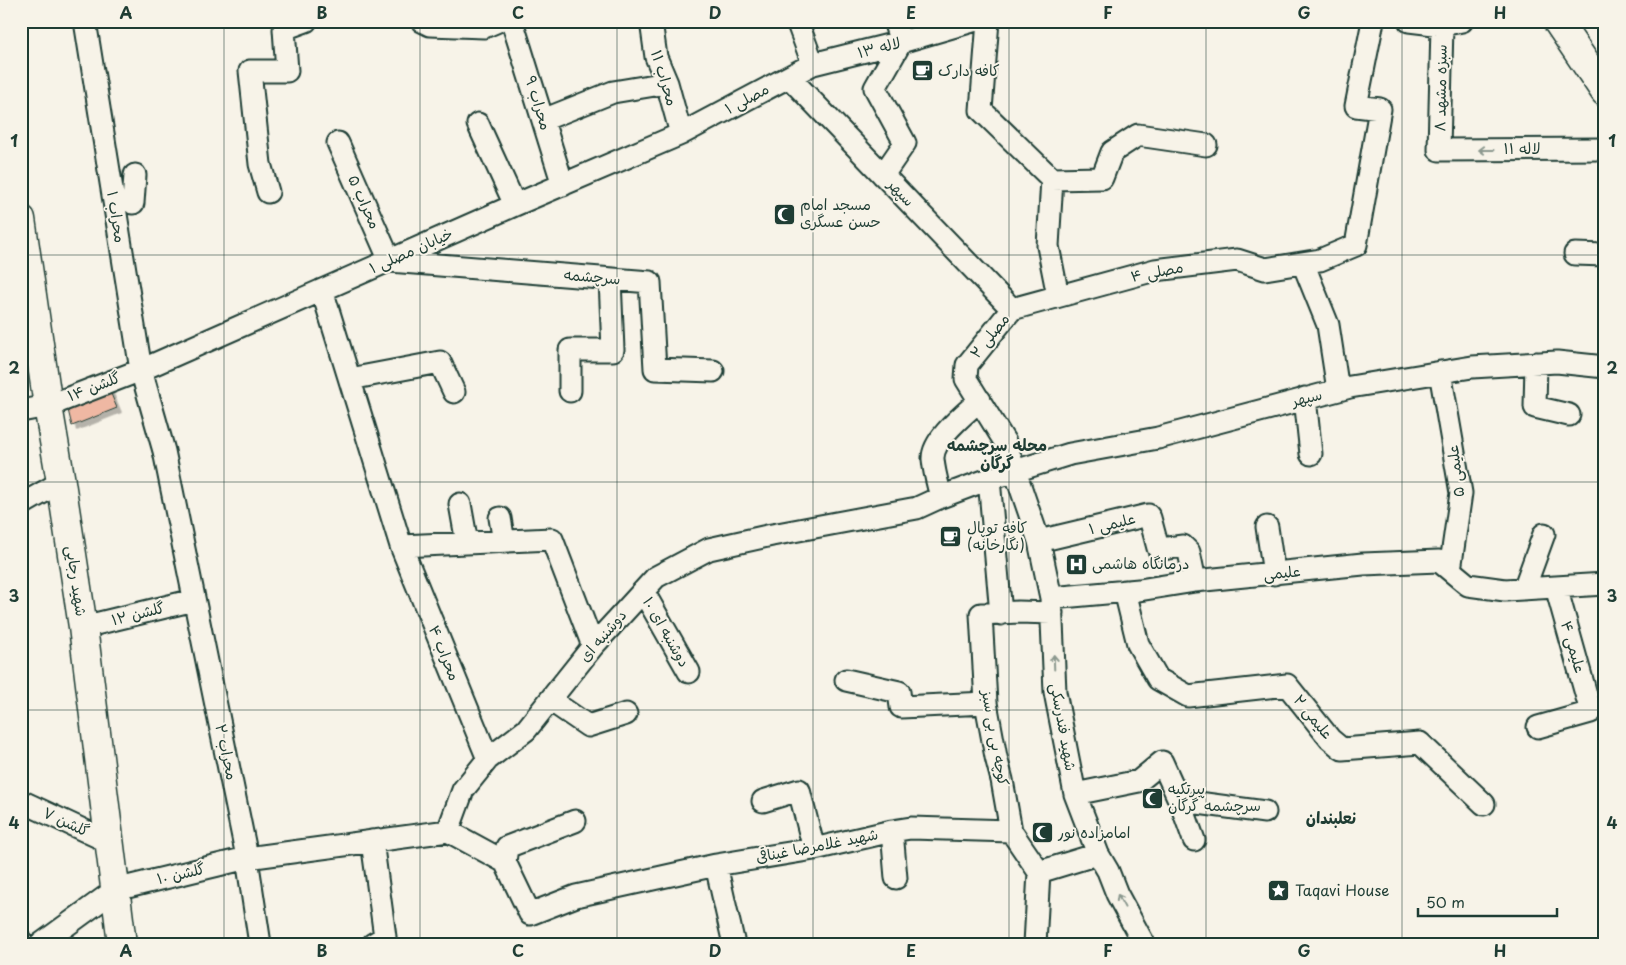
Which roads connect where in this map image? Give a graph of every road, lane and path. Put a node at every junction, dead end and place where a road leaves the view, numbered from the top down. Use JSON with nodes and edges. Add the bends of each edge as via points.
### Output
{"nodes":[{"id":1,"x":85,"y":21,"type":"edge"},
{"id":2,"x":306,"y":21,"type":"edge"},
{"id":3,"x":422,"y":21,"type":"edge"},
{"id":4,"x":498,"y":21,"type":"edge"},
{"id":5,"x":512,"y":21,"type":"edge"},
{"id":6,"x":651,"y":21,"type":"edge"},
{"id":7,"x":798,"y":21,"type":"edge"},
{"id":8,"x":894,"y":21,"type":"edge"},
{"id":9,"x":973,"y":21,"type":"edge"},
{"id":10,"x":988,"y":21,"type":"edge"},
{"id":11,"x":1373,"y":21,"type":"edge"},
{"id":12,"x":1409,"y":21,"type":"edge"},
{"id":13,"x":1557,"y":21,"type":"edge"},
{"id":14,"x":1452,"y":23,"type":"edge"},
{"id":15,"x":901,"y":42,"type":"junction"},
{"id":16,"x":813,"y":64,"type":"junction"},
{"id":17,"x":789,"y":77,"type":"junction"},
{"id":18,"x":667,"y":83,"type":"junction"},
{"id":19,"x":1605,"y":92,"type":"edge"},
{"id":20,"x":543,"y":120,"type":"junction"},
{"id":21,"x":478,"y":124,"type":"dead end"},
{"id":22,"x":681,"y":134,"type":"junction"},
{"id":23,"x":338,"y":143,"type":"dead end"},
{"id":24,"x":1206,"y":145,"type":"dead end"},
{"id":25,"x":1605,"y":149,"type":"edge"},
{"id":26,"x":1440,"y":150,"type":"joint"},
{"id":27,"x":135,"y":175,"type":"dead end"},
{"id":28,"x":883,"y":175,"type":"junction"},
{"id":29,"x":1052,"y":179,"type":"junction"},
{"id":30,"x":563,"y":185,"type":"junction"},
{"id":31,"x":268,"y":192,"type":"dead end"},
{"id":32,"x":133,"y":203,"type":"dead end"},
{"id":33,"x":515,"y":205,"type":"junction"},
{"id":34,"x":21,"y":219,"type":"edge"},
{"id":35,"x":1575,"y":254,"type":"dead end"},
{"id":36,"x":1605,"y":256,"type":"edge"},
{"id":37,"x":390,"y":261,"type":"junction"},
{"id":38,"x":1303,"y":263,"type":"junction"},
{"id":39,"x":610,"y":278,"type":"junction"},
{"id":40,"x":322,"y":290,"type":"junction"},
{"id":41,"x":1058,"y":296,"type":"junction"},
{"id":42,"x":1012,"y":308,"type":"junction"},
{"id":43,"x":1536,"y":363,"type":"junction"},
{"id":44,"x":1605,"y":366,"type":"edge"},
{"id":45,"x":141,"y":370,"type":"junction"},
{"id":46,"x":712,"y":371,"type":"dead end"},
{"id":47,"x":1440,"y":372,"type":"junction"},
{"id":48,"x":350,"y":379,"type":"junction"},
{"id":49,"x":1338,"y":390,"type":"junction"},
{"id":50,"x":570,"y":391,"type":"dead end"},
{"id":51,"x":454,"y":392,"type":"dead end"},
{"id":52,"x":1305,"y":398,"type":"junction"},
{"id":53,"x":980,"y":400,"type":"junction"},
{"id":54,"x":48,"y":406,"type":"junction"},
{"id":55,"x":21,"y":411,"type":"edge"},
{"id":56,"x":1569,"y":416,"type":"dead end"},
{"id":57,"x":1310,"y":454,"type":"dead end"},
{"id":58,"x":1014,"y":470,"type":"junction"},
{"id":59,"x":989,"y":479,"type":"junction"},
{"id":60,"x":61,"y":482,"type":"junction"},
{"id":61,"x":941,"y":497,"type":"junction"},
{"id":62,"x":460,"y":504,"type":"dead end"},
{"id":63,"x":21,"y":505,"type":"edge"},
{"id":64,"x":500,"y":518,"type":"dead end"},
{"id":65,"x":1267,"y":527,"type":"dead end"},
{"id":66,"x":1544,"y":534,"type":"dead end"},
{"id":67,"x":1039,"y":541,"type":"junction"},
{"id":68,"x":504,"y":542,"type":"junction"},
{"id":69,"x":467,"y":543,"type":"junction"},
{"id":70,"x":401,"y":546,"type":"junction"},
{"id":71,"x":1450,"y":570,"type":"junction"},
{"id":72,"x":1274,"y":574,"type":"junction"},
{"id":73,"x":1195,"y":581,"type":"junction"},
{"id":74,"x":1605,"y":584,"type":"edge"},
{"id":75,"x":1556,"y":587,"type":"junction"},
{"id":76,"x":1515,"y":589,"type":"junction"},
{"id":77,"x":643,"y":591,"type":"junction"},
{"id":78,"x":1125,"y":591,"type":"junction"},
{"id":79,"x":194,"y":600,"type":"junction"},
{"id":80,"x":1052,"y":605,"type":"junction"},
{"id":81,"x":991,"y":614,"type":"junction"},
{"id":82,"x":83,"y":627,"type":"junction"},
{"id":83,"x":592,"y":646,"type":"junction"},
{"id":84,"x":689,"y":672,"type":"dead end"},
{"id":85,"x":846,"y":680,"type":"dead end"},
{"id":86,"x":550,"y":700,"type":"junction"},
{"id":87,"x":986,"y":703,"type":"junction"},
{"id":88,"x":626,"y":714,"type":"dead end"},
{"id":89,"x":1538,"y":727,"type":"dead end"},
{"id":90,"x":488,"y":759,"type":"junction"},
{"id":91,"x":1075,"y":794,"type":"junction"},
{"id":92,"x":21,"y":801,"type":"edge"},
{"id":93,"x":764,"y":801,"type":"dead end"},
{"id":94,"x":1181,"y":804,"type":"junction"},
{"id":95,"x":1484,"y":804,"type":"dead end"},
{"id":96,"x":1265,"y":812,"type":"dead end"},
{"id":97,"x":575,"y":821,"type":"dead end"},
{"id":98,"x":448,"y":831,"type":"junction"},
{"id":99,"x":892,"y":831,"type":"junction"},
{"id":100,"x":1011,"y":831,"type":"junction"},
{"id":101,"x":1194,"y":840,"type":"dead end"},
{"id":102,"x":372,"y":841,"type":"junction"},
{"id":103,"x":110,"y":843,"type":"junction"},
{"id":104,"x":814,"y":849,"type":"junction"},
{"id":105,"x":1098,"y":854,"type":"junction"},
{"id":106,"x":247,"y":858,"type":"junction"},
{"id":107,"x":505,"y":862,"type":"junction"},
{"id":108,"x":716,"y":865,"type":"junction"},
{"id":109,"x":1039,"y":872,"type":"junction"},
{"id":110,"x":896,"y":878,"type":"dead end"},
{"id":111,"x":116,"y":890,"type":"junction"},
{"id":112,"x":379,"y":940,"type":"edge"},
{"id":113,"x":41,"y":944,"type":"edge"},
{"id":114,"x":122,"y":944,"type":"edge"},
{"id":115,"x":260,"y":944,"type":"edge"},
{"id":116,"x":732,"y":944,"type":"edge"},
{"id":117,"x":1035,"y":944,"type":"edge"},
{"id":118,"x":1144,"y":944,"type":"edge"}],
"edges":[{"from":1,"to":45,"type":"street","name":"۱ محراب"},
{"from":2,"to":31,"type":"street","via":[[284,29],[287,71],[250,71],[260,164]]},
{"from":3,"to":4,"type":"street","via":[[430,25],[484,27]]},
{"from":5,"to":20,"type":"street","name":"۹ محراب"},
{"from":6,"to":18,"type":"street","name":"۱۱ محراب","via":[[656,57]]},
{"from":7,"to":16,"type":"street"},
{"from":8,"to":15,"type":"street"},
{"from":9,"to":15,"type":"street","name":"لاله ۱۳"},
{"from":10,"to":29,"type":"street","via":[[981,110]]},
{"from":11,"to":38,"type":"street","name":"۴ مصلی","via":[[1356,106],[1380,110],[1356,244],[1320,260]]},
{"from":12,"to":14,"type":"street"},
{"from":13,"to":19,"type":"main road"},
{"from":14,"to":26,"type":"street","name":"۸ سبزه مشهد"},
{"from":15,"to":16,"type":"street","name":"لاله ۱۳"},
{"from":15,"to":28,"type":"street","via":[[875,88],[905,142]]},
{"from":16,"to":17,"type":"street","name":"۱ مصلی"},
{"from":17,"to":22,"type":"street","name":"۱ مصلی"},
{"from":17,"to":28,"type":"street","name":"سپهر"},
{"from":18,"to":20,"type":"street","via":[[613,92]]},
{"from":18,"to":22,"type":"street","name":"۱۱ محراب"},
{"from":20,"to":30,"type":"street","name":"۹ محراب"},
{"from":21,"to":33,"type":"street"},
{"from":22,"to":30,"type":"street","name":"خیابان مصلی ۱"},
{"from":23,"to":37,"type":"street","name":"۵ محراب"},
{"from":24,"to":29,"type":"street","via":[[1138,135],[1112,152],[1102,178]]},
{"from":25,"to":26,"type":"street","name":"۱۱ لاله","one_way":true},
{"from":27,"to":32,"type":"street"},
{"from":28,"to":42,"type":"street","name":"سپهر"},
{"from":29,"to":41,"type":"street","via":[[1048,246]]},
{"from":30,"to":33,"type":"street","name":"خیابان مصلی ۱"},
{"from":33,"to":37,"type":"street","name":"خیابان مصلی ۱"},
{"from":34,"to":54,"type":"main road","name":"شهید رجایی"},
{"from":35,"to":36,"type":"street"},
{"from":37,"to":39,"type":"street","name":"سرچشمه"},
{"from":37,"to":40,"type":"street","name":"خیابان مصلی ۱"},
{"from":38,"to":41,"type":"street","name":"۴ مصلی","via":[[1265,269],[1236,260],[1155,270]]},
{"from":38,"to":49,"type":"street","via":[[1328,325]]},
{"from":39,"to":46,"type":"street","name":"سرچشمه","via":[[650,282],[655,369]]},
{"from":39,"to":50,"type":"street","via":[[613,350],[570,350]]},
{"from":40,"to":45,"type":"street","name":"خیابان مصلی ۱"},
{"from":40,"to":48,"type":"street","name":"۴ محراب"},
{"from":41,"to":42,"type":"street","name":"۴ مصلی"},
{"from":42,"to":53,"type":"street","name":"۲ مصلی","via":[[967,365],[966,379]]},
{"from":43,"to":44,"type":"street","name":"سپهر"},
{"from":43,"to":47,"type":"street","name":"سپهر"},
{"from":43,"to":56,"type":"street","via":[[1535,408]]},
{"from":45,"to":54,"type":"street","name":"گلشن ۱۴"},
{"from":45,"to":79,"type":"street","name":"۱ محراب","via":[[164,451]]},
{"from":47,"to":49,"type":"street","name":"سپهر"},
{"from":47,"to":71,"type":"street","name":"۵ علیمی","via":[[1461,493]]},
{"from":48,"to":51,"type":"street","via":[[440,362]]},
{"from":48,"to":70,"type":"street","name":"۴ محراب"},
{"from":49,"to":52,"type":"street","name":"سپهر"},
{"from":52,"to":57,"type":"street"},
{"from":52,"to":58,"type":"street","name":"سپهر","via":[[1158,438],[1070,454]]},
{"from":53,"to":58,"type":"street","name":"۲ مصلی","via":[[1005,442]]},
{"from":53,"to":61,"type":"street","via":[[935,446],[933,458]]},
{"from":54,"to":55,"type":"street","name":"گلشن ۱۴"},
{"from":54,"to":60,"type":"main road","name":"شهید رجایی"},
{"from":58,"to":59,"type":"street","name":"دوشنبه ای"},
{"from":58,"to":67,"type":"street","name":"شهید فندرسکی"},
{"from":59,"to":61,"type":"street","name":"دوشنبه ای"},
{"from":59,"to":81,"type":"street","name":"کوچه بی بی سبز"},
{"from":60,"to":63,"type":"street"},
{"from":60,"to":82,"type":"main road","name":"شهید رجایی"},
{"from":61,"to":77,"type":"street","name":"دوشنبه ای","via":[[917,508],[709,549],[656,576]]},
{"from":62,"to":69,"type":"street"},
{"from":64,"to":68,"type":"street"},
{"from":65,"to":72,"type":"street"},
{"from":66,"to":76,"type":"street"},
{"from":67,"to":73,"type":"street","name":"۱ علیمی","via":[[1148,515],[1158,548],[1183,546],[1188,552]]},
{"from":67,"to":80,"type":"street","name":"شهید فندرسکی"},
{"from":68,"to":69,"type":"street"},
{"from":68,"to":83,"type":"street","via":[[552,539]]},
{"from":69,"to":70,"type":"street"},
{"from":70,"to":90,"type":"street","name":"۴ محراب"},
{"from":71,"to":72,"type":"street","name":"علیمی","via":[[1440,561],[1363,564]]},
{"from":71,"to":76,"type":"street","name":"علیمی","via":[[1468,585]]},
{"from":72,"to":73,"type":"street","name":"علیمی"},
{"from":73,"to":78,"type":"street","name":"علیمی"},
{"from":74,"to":75,"type":"street","name":"علیمی"},
{"from":75,"to":76,"type":"street","name":"علیمی"},
{"from":75,"to":89,"type":"street","name":"۴ علیمی","via":[[1591,712]]},
{"from":77,"to":83,"type":"street","name":"دوشنبه ای"},
{"from":77,"to":84,"type":"street","name":"۱۰ دوشنبه ای"},
{"from":78,"to":80,"type":"street","name":"علیمی"},
{"from":78,"to":95,"type":"street","name":"۲ علیمی","via":[[1138,644],[1153,670],[1158,678],[1188,696],[1287,685],[1330,739],[1342,749],[1420,744]]},
{"from":79,"to":82,"type":"street","name":"۱۲ گلشن"},
{"from":79,"to":106,"type":"street","name":"۲ محراب"},
{"from":80,"to":81,"type":"street","name":"علیمی"},
{"from":91,"to":80,"type":"street","name":"شهید فندرسکی","one_way":true,"via":[[1055,692]]},
{"from":81,"to":87,"type":"street","name":"کوچه بی بی سبز"},
{"from":82,"to":103,"type":"main road","name":"شهید رجایی"},
{"from":83,"to":86,"type":"street","name":"دوشنبه ای"},
{"from":85,"to":87,"type":"street","via":[[899,692],[901,707]]},
{"from":86,"to":88,"type":"street","via":[[588,726]]},
{"from":86,"to":90,"type":"street","name":"دوشنبه ای","via":[[526,730]]},
{"from":87,"to":100,"type":"street","name":"کوچه بی بی سبز"},
{"from":90,"to":98,"type":"street","name":"دوشنبه ای","via":[[463,790]]},
{"from":91,"to":94,"type":"street","via":[[1139,781],[1162,762]]},
{"from":91,"to":105,"type":"street","name":"شهید فندرسکی"},
{"from":92,"to":103,"type":"street","name":"۷ گلشن"},
{"from":93,"to":104,"type":"street","via":[[800,790]]},
{"from":94,"to":96,"type":"street","via":[[1198,803]]},
{"from":94,"to":101,"type":"street"},
{"from":97,"to":107,"type":"street","via":[[507,847]]},
{"from":98,"to":102,"type":"street"},
{"from":98,"to":107,"type":"street"},
{"from":99,"to":100,"type":"street","name":"شهید غلامرضا غیناقی","via":[[911,828]]},
{"from":99,"to":104,"type":"street","name":"شهید غلامرضا غیناقی"},
{"from":99,"to":110,"type":"street"},
{"from":100,"to":109,"type":"street"},
{"from":102,"to":106,"type":"street"},
{"from":102,"to":112,"type":"street"},
{"from":103,"to":111,"type":"main road","name":"شهید رجایی"},
{"from":104,"to":108,"type":"street","name":"شهید غلامرضا غیناقی"},
{"from":105,"to":109,"type":"street"},
{"from":118,"to":105,"type":"street","name":"شهید فندرسکی","one_way":true},
{"from":106,"to":111,"type":"street","name":"۱۰ گلشن"},
{"from":106,"to":115,"type":"street","name":"۲ محراب"},
{"from":107,"to":108,"type":"street","name":"شهید غلامرضا غیناقی","via":[[530,914],[576,896]]},
{"from":108,"to":116,"type":"street"},
{"from":109,"to":117,"type":"street"},
{"from":111,"to":113,"type":"street"},
{"from":111,"to":114,"type":"main road","name":"شهید رجایی"}]}
